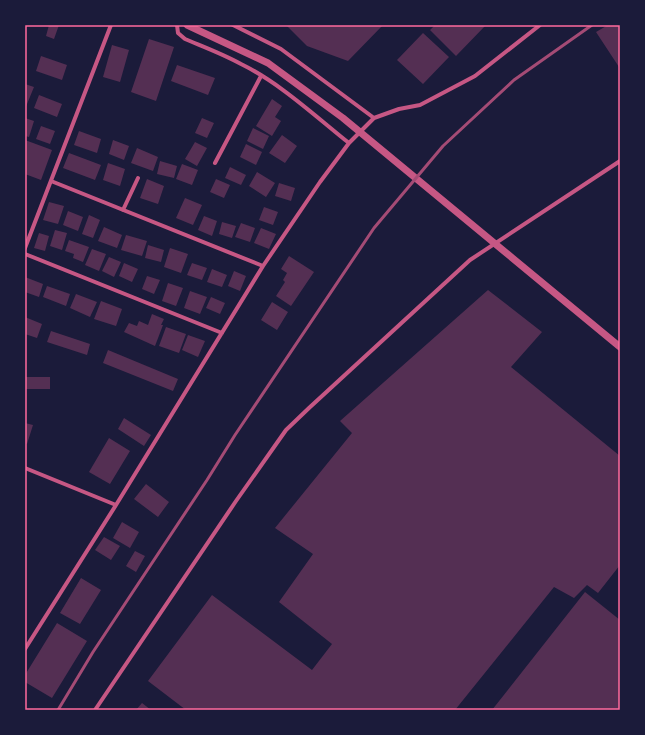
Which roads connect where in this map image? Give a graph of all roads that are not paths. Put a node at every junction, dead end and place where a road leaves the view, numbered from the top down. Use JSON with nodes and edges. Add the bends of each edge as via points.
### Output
{"nodes":[{"id":1,"x":111,"y":25,"type":"edge"},
{"id":2,"x":177,"y":25,"type":"edge"},
{"id":3,"x":187,"y":25,"type":"edge"},
{"id":4,"x":233,"y":25,"type":"edge"},
{"id":5,"x":540,"y":25,"type":"edge"},
{"id":6,"x":261,"y":76,"type":"junction"},
{"id":7,"x":374,"y":118,"type":"junction"},
{"id":8,"x":349,"y":143,"type":"junction"},
{"id":9,"x":620,"y":161,"type":"edge"},
{"id":10,"x":215,"y":163,"type":"dead end"},
{"id":11,"x":138,"y":178,"type":"dead end"},
{"id":12,"x":51,"y":181,"type":"junction"},
{"id":13,"x":123,"y":210,"type":"junction"},
{"id":14,"x":25,"y":248,"type":"edge"},
{"id":15,"x":25,"y":254,"type":"edge"},
{"id":16,"x":263,"y":266,"type":"junction"},
{"id":17,"x":222,"y":333,"type":"junction"},
{"id":18,"x":620,"y":347,"type":"edge"},
{"id":19,"x":25,"y":468,"type":"edge"},
{"id":20,"x":116,"y":506,"type":"junction"},
{"id":21,"x":25,"y":649,"type":"edge"},
{"id":22,"x":95,"y":710,"type":"edge"}],
"edges":[{"from":1,"to":12,"type":"street"},
{"from":2,"to":6,"type":"street","via":[[178,34],[185,39],[242,64]]},
{"from":3,"to":18,"type":"street","via":[[268,63],[343,118]]},
{"from":4,"to":7,"type":"street","via":[[280,50]]},
{"from":5,"to":7,"type":"street","via":[[475,76],[420,105]]},
{"from":6,"to":8,"type":"street","via":[[290,95]]},
{"from":6,"to":10,"type":"street"},
{"from":7,"to":8,"type":"street"},
{"from":8,"to":16,"type":"street"},
{"from":9,"to":22,"type":"street","via":[[470,260],[286,430]]},
{"from":11,"to":13,"type":"street"},
{"from":12,"to":13,"type":"street"},
{"from":12,"to":14,"type":"street"},
{"from":13,"to":16,"type":"street"},
{"from":15,"to":17,"type":"street"},
{"from":16,"to":17,"type":"street"},
{"from":17,"to":20,"type":"street"},
{"from":19,"to":20,"type":"street"},
{"from":20,"to":21,"type":"street"}]}
